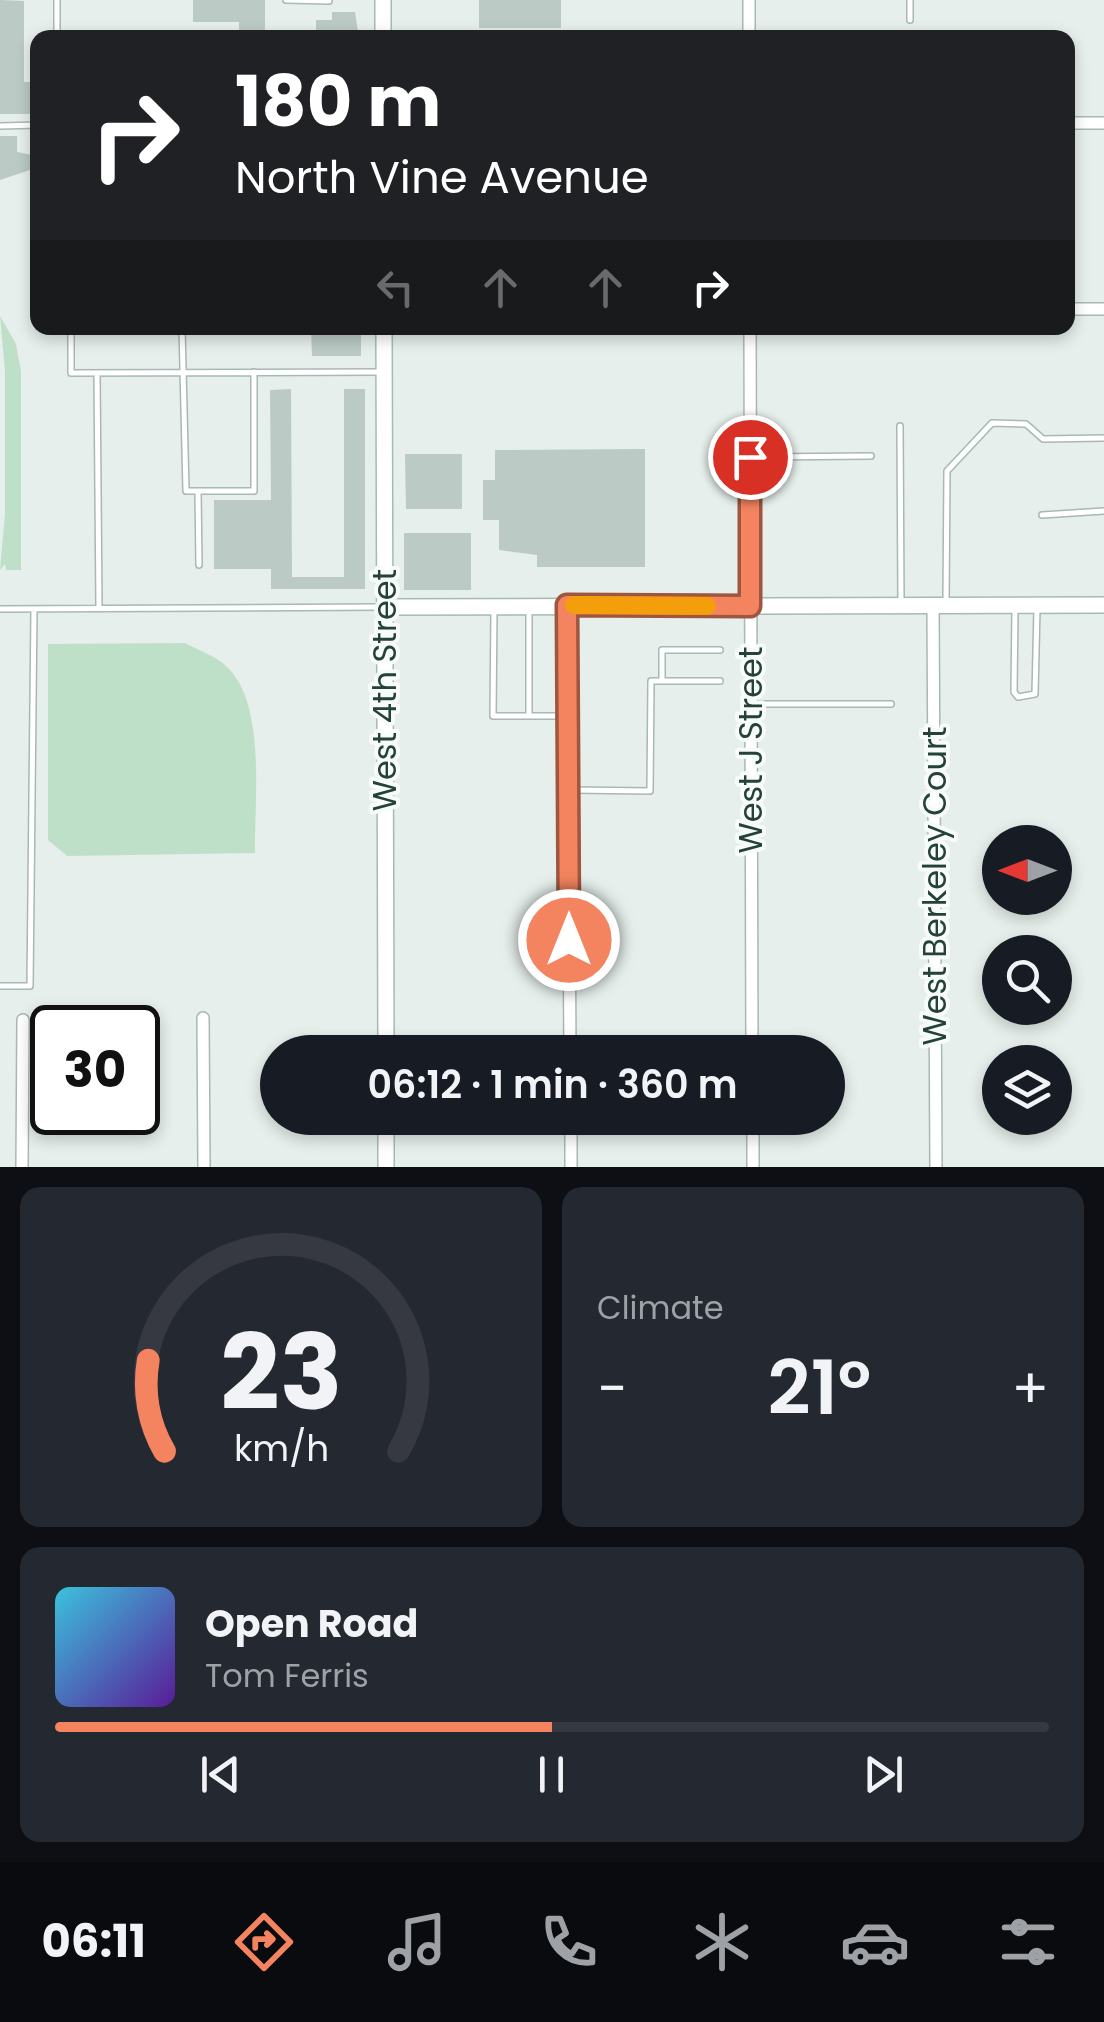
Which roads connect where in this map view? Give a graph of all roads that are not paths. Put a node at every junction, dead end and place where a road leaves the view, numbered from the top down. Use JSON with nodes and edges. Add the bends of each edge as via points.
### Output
{"nodes":[{"id":1,"x":58,"y":0,"type":"edge"},
{"id":2,"x":286,"y":0,"type":"edge"},
{"id":3,"x":383,"y":0,"type":"edge"},
{"id":4,"x":749,"y":0,"type":"edge"},
{"id":5,"x":910,"y":0,"type":"edge"},
{"id":6,"x":330,"y":1,"type":"edge"},
{"id":7,"x":910,"y":20,"type":"dead end"},
{"id":8,"x":57,"y":30,"type":"edge"},
{"id":9,"x":383,"y":30,"type":"edge"},
{"id":10,"x":749,"y":30,"type":"edge"},
{"id":11,"x":1104,"y":122,"type":"edge"},
{"id":12,"x":1075,"y":123,"type":"edge"},
{"id":13,"x":30,"y":125,"type":"edge"},
{"id":14,"x":0,"y":126,"type":"edge"},
{"id":15,"x":1075,"y":309,"type":"edge"},
{"id":16,"x":1104,"y":309,"type":"edge"},
{"id":17,"x":70,"y":335,"type":"edge"},
{"id":18,"x":182,"y":335,"type":"edge"},
{"id":19,"x":384,"y":335,"type":"edge"},
{"id":20,"x":750,"y":335,"type":"edge"},
{"id":21,"x":254,"y":372,"type":"junction"},
{"id":22,"x":384,"y":372,"type":"junction"},
{"id":23,"x":97,"y":373,"type":"junction"},
{"id":24,"x":182,"y":373,"type":"junction"},
{"id":25,"x":900,"y":426,"type":"dead end"},
{"id":26,"x":1104,"y":438,"type":"edge"},
{"id":27,"x":871,"y":456,"type":"dead end"},
{"id":28,"x":750,"y":457,"type":"junction"},
{"id":29,"x":198,"y":491,"type":"junction"},
{"id":30,"x":1104,"y":511,"type":"edge"},
{"id":31,"x":1042,"y":515,"type":"dead end"},
{"id":32,"x":199,"y":565,"type":"dead end"},
{"id":33,"x":1104,"y":604,"type":"edge"},
{"id":34,"x":567,"y":605,"type":"junction"},
{"id":35,"x":902,"y":605,"type":"junction"},
{"id":36,"x":940,"y":605,"type":"junction"},
{"id":37,"x":1015,"y":605,"type":"junction"},
{"id":38,"x":1036,"y":605,"type":"junction"},
{"id":39,"x":494,"y":606,"type":"junction"},
{"id":40,"x":529,"y":606,"type":"junction"},
{"id":41,"x":750,"y":606,"type":"junction"},
{"id":42,"x":385,"y":607,"type":"junction"},
{"id":43,"x":0,"y":609,"type":"edge"},
{"id":44,"x":34,"y":609,"type":"junction"},
{"id":45,"x":99,"y":609,"type":"junction"},
{"id":46,"x":720,"y":650,"type":"dead end"},
{"id":47,"x":662,"y":681,"type":"junction"},
{"id":48,"x":720,"y":681,"type":"dead end"},
{"id":49,"x":750,"y":704,"type":"junction"},
{"id":50,"x":891,"y":704,"type":"dead end"},
{"id":51,"x":529,"y":716,"type":"junction"},
{"id":52,"x":568,"y":716,"type":"junction"},
{"id":53,"x":568,"y":790,"type":"junction"},
{"id":54,"x":0,"y":986,"type":"edge"},
{"id":55,"x":203,"y":1018,"type":"dead end"},
{"id":56,"x":22,"y":1020,"type":"dead end"},
{"id":57,"x":386,"y":1035,"type":"edge"},
{"id":58,"x":570,"y":1035,"type":"edge"},
{"id":59,"x":752,"y":1035,"type":"edge"},
{"id":60,"x":386,"y":1135,"type":"edge"},
{"id":61,"x":570,"y":1135,"type":"edge"},
{"id":62,"x":752,"y":1135,"type":"edge"},
{"id":63,"x":22,"y":1167,"type":"edge"},
{"id":64,"x":204,"y":1167,"type":"edge"},
{"id":65,"x":386,"y":1167,"type":"edge"},
{"id":66,"x":571,"y":1167,"type":"edge"},
{"id":67,"x":753,"y":1167,"type":"edge"},
{"id":68,"x":936,"y":1167,"type":"edge"}],
"edges":[{"from":1,"to":8,"type":"lane"},
{"from":2,"to":6,"type":"lane"},
{"from":3,"to":9,"type":"main road"},
{"from":4,"to":10,"type":"street"},
{"from":5,"to":7,"type":"lane"},
{"from":11,"to":12,"type":"street"},
{"from":13,"to":14,"type":"lane"},
{"from":15,"to":16,"type":"street"},
{"from":17,"to":23,"type":"lane","via":[[70,373]]},
{"from":18,"to":24,"type":"lane"},
{"from":19,"to":22,"type":"main road","name":"West 4th Street"},
{"from":20,"to":28,"type":"street","name":"West J Street"},
{"from":21,"to":22,"type":"lane"},
{"from":21,"to":24,"type":"lane"},
{"from":21,"to":29,"type":"lane","via":[[254,491]]},
{"from":22,"to":42,"type":"main road","name":"West 4th Street"},
{"from":23,"to":24,"type":"lane"},
{"from":23,"to":45,"type":"lane"},
{"from":24,"to":29,"type":"lane","via":[[186,491]]},
{"from":25,"to":35,"type":"lane"},
{"from":26,"to":36,"type":"lane","via":[[1043,439],[1026,424],[992,423],[981,430],[947,471]]},
{"from":27,"to":28,"type":"lane"},
{"from":28,"to":41,"type":"street","name":"West J Street"},
{"from":29,"to":32,"type":"lane"},
{"from":30,"to":31,"type":"lane"},
{"from":33,"to":38,"type":"main road"},
{"from":34,"to":40,"type":"main road"},
{"from":34,"to":41,"type":"main road"},
{"from":34,"to":52,"type":"street"},
{"from":35,"to":36,"type":"main road"},
{"from":35,"to":41,"type":"main road"},
{"from":36,"to":37,"type":"main road"},
{"from":36,"to":68,"type":"street","name":"West Berkeley Court"},
{"from":37,"to":38,"type":"main road"},
{"from":37,"to":38,"type":"lane","via":[[1014,692],[1030,697]]},
{"from":39,"to":40,"type":"main road"},
{"from":39,"to":42,"type":"main road"},
{"from":39,"to":51,"type":"lane","via":[[493,716]]},
{"from":40,"to":51,"type":"lane"},
{"from":41,"to":49,"type":"street","name":"West J Street"},
{"from":42,"to":45,"type":"lane"},
{"from":42,"to":57,"type":"main road","name":"West 4th Street"},
{"from":43,"to":44,"type":"lane"},
{"from":44,"to":45,"type":"lane"},
{"from":44,"to":54,"type":"lane","via":[[30,986]]},
{"from":46,"to":47,"type":"lane","via":[[662,650]]},
{"from":47,"to":48,"type":"lane"},
{"from":47,"to":53,"type":"lane","via":[[651,681],[650,791]]},
{"from":49,"to":50,"type":"lane"},
{"from":49,"to":59,"type":"street","name":"West J Street"},
{"from":51,"to":52,"type":"lane"},
{"from":52,"to":53,"type":"street"},
{"from":53,"to":58,"type":"street"},
{"from":55,"to":64,"type":"street"},
{"from":56,"to":63,"type":"street"},
{"from":60,"to":65,"type":"main road"},
{"from":61,"to":66,"type":"street"},
{"from":62,"to":67,"type":"street"}]}
